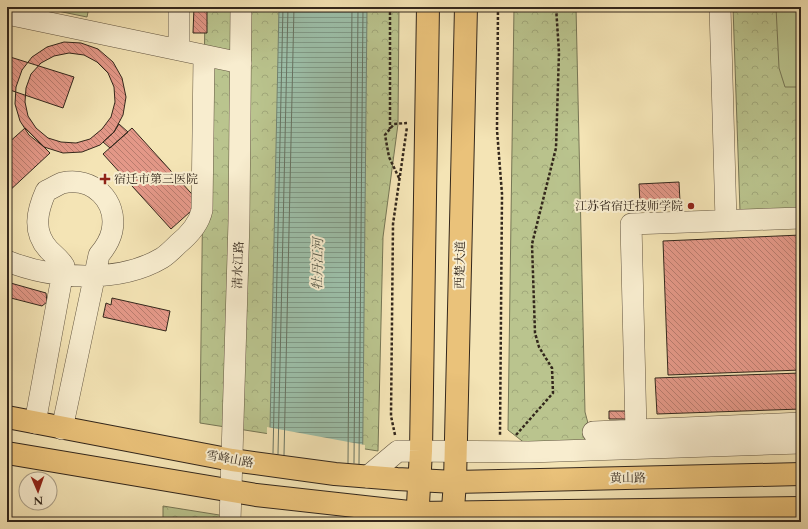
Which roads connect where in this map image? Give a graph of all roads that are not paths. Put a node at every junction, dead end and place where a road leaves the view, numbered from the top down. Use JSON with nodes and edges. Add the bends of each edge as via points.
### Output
{"nodes":[{"id":1,"x":179,"y":7,"type":"edge"},
{"id":2,"x":241,"y":7,"type":"edge"},
{"id":3,"x":428,"y":7,"type":"edge"},
{"id":4,"x":466,"y":7,"type":"edge"},
{"id":5,"x":720,"y":7,"type":"edge"},
{"id":6,"x":7,"y":14,"type":"edge"},
{"id":7,"x":179,"y":50,"type":"junction"},
{"id":8,"x":204,"y":56,"type":"junction"},
{"id":9,"x":240,"y":63,"type":"junction"},
{"id":10,"x":801,"y":218,"type":"edge"},
{"id":11,"x":726,"y":221,"type":"junction"},
{"id":12,"x":7,"y":261,"type":"edge"},
{"id":13,"x":64,"y":274,"type":"junction"},
{"id":14,"x":94,"y":277,"type":"junction"},
{"id":15,"x":7,"y":418,"type":"edge"},
{"id":16,"x":35,"y":423,"type":"junction"},
{"id":17,"x":801,"y":423,"type":"edge"},
{"id":18,"x":62,"y":429,"type":"junction"},
{"id":19,"x":636,"y":430,"type":"junction"},
{"id":20,"x":592,"y":432,"type":"dead end"},
{"id":21,"x":801,"y":443,"type":"edge"},
{"id":22,"x":421,"y":451,"type":"junction"},
{"id":23,"x":456,"y":452,"type":"junction"},
{"id":24,"x":7,"y":453,"type":"edge"},
{"id":25,"x":232,"y":460,"type":"junction"},
{"id":26,"x":801,"y":474,"type":"edge"},
{"id":27,"x":367,"y":477,"type":"junction"},
{"id":28,"x":421,"y":481,"type":"junction"},
{"id":29,"x":455,"y":482,"type":"junction"},
{"id":30,"x":230,"y":491,"type":"junction"},
{"id":31,"x":801,"y":508,"type":"edge"},
{"id":32,"x":452,"y":517,"type":"edge"},
{"id":33,"x":411,"y":519,"type":"edge"},
{"id":34,"x":230,"y":522,"type":"edge"}],
"edges":[{"from":1,"to":7,"type":"street"},
{"from":2,"to":9,"type":"street","name":"清水江路"},
{"from":3,"to":22,"type":"main road"},
{"from":4,"to":23,"type":"main road","name":"西楚大道"},
{"from":5,"to":11,"type":"street"},
{"from":6,"to":7,"type":"street"},
{"from":7,"to":8,"type":"street"},
{"from":8,"to":9,"type":"street"},
{"from":8,"to":14,"type":"street","via":[[202,210],[199,221],[183,240],[162,258],[126,272]]},
{"from":9,"to":25,"type":"street","name":"清水江路","via":[[239,221]]},
{"from":10,"to":11,"type":"street"},
{"from":11,"to":19,"type":"street","via":[[631,224]]},
{"from":12,"to":13,"type":"street","via":[[50,273]]},
{"from":13,"to":14,"type":"street"},
{"from":13,"to":14,"type":"street","via":[[64,266],[39,235],[39,206],[46,191],[62,183],[80,183],[101,192],[114,215],[112,231],[108,243],[99,255]]},
{"from":13,"to":16,"type":"street"},
{"from":14,"to":18,"type":"street"},
{"from":15,"to":16,"type":"main road","name":"雪峰山路"},
{"from":16,"to":18,"type":"main road","name":"雪峰山路"},
{"from":17,"to":19,"type":"street"},
{"from":18,"to":25,"type":"main road","name":"雪峰山路"},
{"from":19,"to":20,"type":"street"},
{"from":21,"to":23,"type":"street"},
{"from":22,"to":23,"type":"street"},
{"from":22,"to":27,"type":"street","via":[[398,451]]},
{"from":22,"to":28,"type":"main road"},
{"from":23,"to":29,"type":"main road","name":"西楚大道"},
{"from":24,"to":30,"type":"main road"},
{"from":25,"to":27,"type":"main road","name":"雪峰山路"},
{"from":25,"to":30,"type":"street","name":"清水江路"},
{"from":26,"to":29,"type":"main road","name":"黄山路"},
{"from":27,"to":28,"type":"main road","name":"雪峰山路"},
{"from":28,"to":29,"type":"main road","name":"雪峰山路"},
{"from":28,"to":33,"type":"main road"},
{"from":29,"to":32,"type":"main road","name":"西楚大道"},
{"from":30,"to":33,"type":"main road","via":[[368,508]]},
{"from":30,"to":34,"type":"street","name":"清水江路"},
{"from":31,"to":32,"type":"main road"},
{"from":32,"to":33,"type":"main road"}]}
